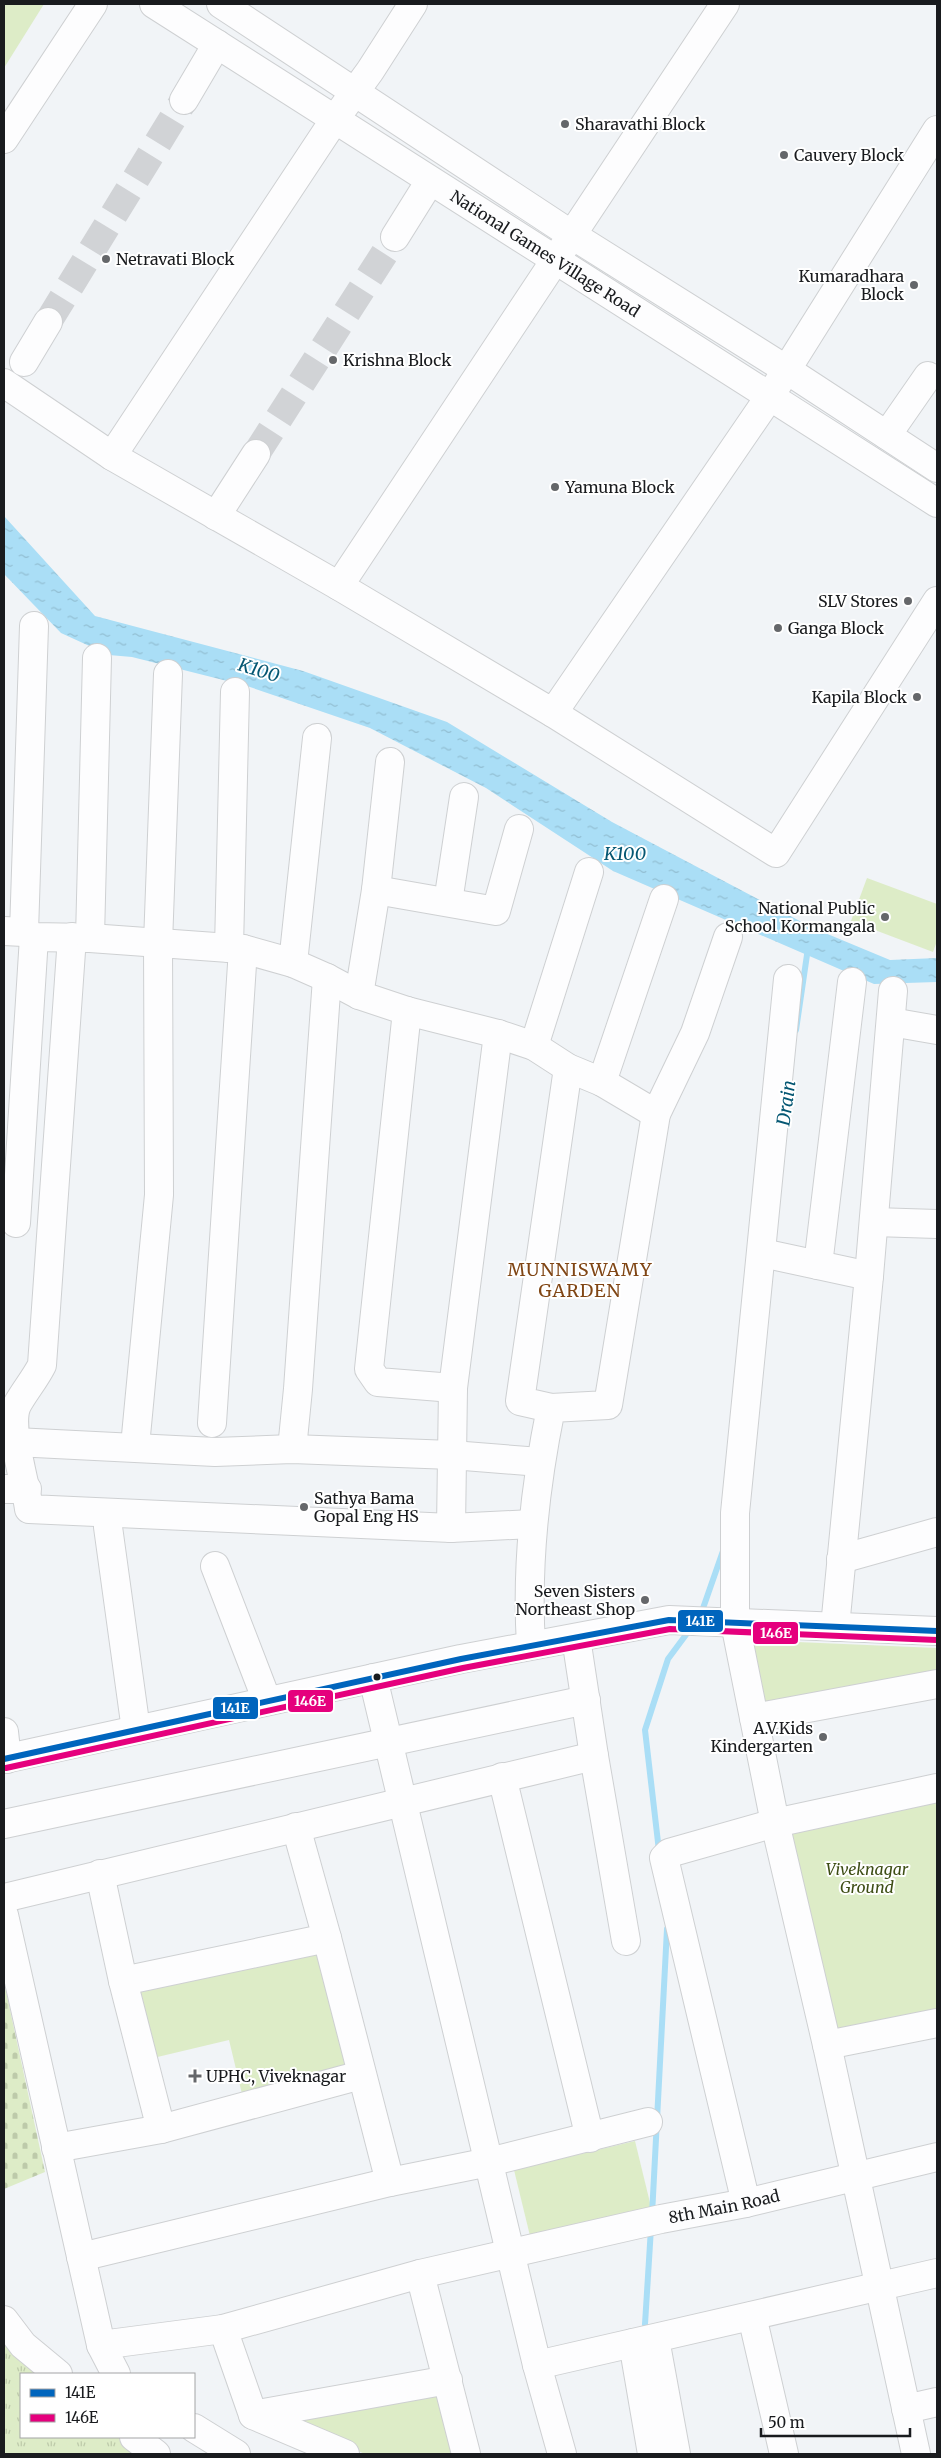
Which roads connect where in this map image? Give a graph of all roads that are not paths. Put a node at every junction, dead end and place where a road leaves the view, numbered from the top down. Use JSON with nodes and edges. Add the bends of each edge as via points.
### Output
{"nodes":[{"id":1,"x":93,"y":4,"type":"edge"},
{"id":2,"x":154,"y":4,"type":"edge"},
{"id":3,"x":221,"y":4,"type":"edge"},
{"id":4,"x":413,"y":4,"type":"edge"},
{"id":5,"x":725,"y":4,"type":"edge"},
{"id":6,"x":217,"y":44,"type":"junction"},
{"id":7,"x":354,"y":92,"type":"junction"},
{"id":8,"x":184,"y":100,"type":"tunnel mouth"},
{"id":9,"x":335,"y":119,"type":"junction"},
{"id":10,"x":937,"y":130,"type":"edge"},
{"id":11,"x":4,"y":139,"type":"edge"},
{"id":12,"x":430,"y":181,"type":"junction"},
{"id":13,"x":572,"y":235,"type":"junction"},
{"id":14,"x":395,"y":237,"type":"tunnel mouth"},
{"id":15,"x":554,"y":261,"type":"junction"},
{"id":16,"x":48,"y":322,"type":"tunnel mouth"},
{"id":17,"x":24,"y":362,"type":"dead end"},
{"id":18,"x":787,"y":370,"type":"junction"},
{"id":19,"x":928,"y":376,"type":"dead end"},
{"id":20,"x":4,"y":383,"type":"edge"},
{"id":21,"x":770,"y":396,"type":"junction"},
{"id":22,"x":887,"y":435,"type":"junction"},
{"id":23,"x":256,"y":454,"type":"tunnel mouth"},
{"id":24,"x":112,"y":456,"type":"junction"},
{"id":25,"x":937,"y":468,"type":"edge"},
{"id":26,"x":937,"y":503,"type":"edge"},
{"id":27,"x":216,"y":516,"type":"junction"},
{"id":28,"x":339,"y":586,"type":"junction"},
{"id":29,"x":937,"y":601,"type":"edge"},
{"id":30,"x":34,"y":626,"type":"dead end"},
{"id":31,"x":97,"y":658,"type":"dead end"},
{"id":32,"x":168,"y":674,"type":"dead end"},
{"id":33,"x":235,"y":692,"type":"dead end"},
{"id":34,"x":553,"y":714,"type":"junction"},
{"id":35,"x":317,"y":738,"type":"dead end"},
{"id":36,"x":390,"y":762,"type":"dead end"},
{"id":37,"x":464,"y":796,"type":"dead end"},
{"id":38,"x":519,"y":829,"type":"dead end"},
{"id":39,"x":589,"y":872,"type":"dead end"},
{"id":40,"x":376,"y":890,"type":"junction"},
{"id":41,"x":664,"y":899,"type":"dead end"},
{"id":42,"x":448,"y":902,"type":"junction"},
{"id":43,"x":21,"y":933,"type":"edge"},
{"id":44,"x":81,"y":937,"type":"junction"},
{"id":45,"x":728,"y":937,"type":"dead end"},
{"id":46,"x":158,"y":943,"type":"junction"},
{"id":47,"x":236,"y":948,"type":"junction"},
{"id":48,"x":293,"y":963,"type":"junction"},
{"id":49,"x":327,"y":978,"type":"junction"},
{"id":50,"x":788,"y":979,"type":"dead end"},
{"id":51,"x":852,"y":982,"type":"dead end"},
{"id":52,"x":893,"y":991,"type":"dead end"},
{"id":53,"x":359,"y":995,"type":"junction"},
{"id":54,"x":408,"y":1011,"type":"junction"},
{"id":55,"x":891,"y":1022,"type":"junction"},
{"id":56,"x":937,"y":1030,"type":"edge"},
{"id":57,"x":498,"y":1034,"type":"junction"},
{"id":58,"x":534,"y":1046,"type":"junction"},
{"id":59,"x":568,"y":1068,"type":"junction"},
{"id":60,"x":602,"y":1082,"type":"junction"},
{"id":61,"x":656,"y":1114,"type":"junction"},
{"id":62,"x":874,"y":1222,"type":"junction"},
{"id":63,"x":16,"y":1223,"type":"dead end"},
{"id":64,"x":937,"y":1224,"type":"edge"},
{"id":65,"x":762,"y":1254,"type":"junction"},
{"id":66,"x":818,"y":1265,"type":"junction"},
{"id":67,"x":869,"y":1276,"type":"junction"},
{"id":68,"x":453,"y":1388,"type":"junction"},
{"id":69,"x":551,"y":1408,"type":"junction"},
{"id":70,"x":212,"y":1423,"type":"dead end"},
{"id":71,"x":15,"y":1442,"type":"junction"},
{"id":72,"x":135,"y":1446,"type":"junction"},
{"id":73,"x":292,"y":1449,"type":"junction"},
{"id":74,"x":452,"y":1455,"type":"junction"},
{"id":75,"x":540,"y":1462,"type":"junction"},
{"id":76,"x":15,"y":1489,"type":"edge"},
{"id":77,"x":532,"y":1524,"type":"junction"},
{"id":78,"x":108,"y":1527,"type":"dead end"},
{"id":79,"x":451,"y":1528,"type":"junction"},
{"id":80,"x":937,"y":1532,"type":"edge"},
{"id":81,"x":841,"y":1559,"type":"junction"},
{"id":82,"x":215,"y":1566,"type":"dead end"},
{"id":83,"x":735,"y":1623,"type":"junction"},
{"id":84,"x":835,"y":1627,"type":"junction"},
{"id":85,"x":937,"y":1631,"type":"edge"},
{"id":86,"x":576,"y":1638,"type":"junction"},
{"id":87,"x":531,"y":1645,"type":"junction"},
{"id":88,"x":373,"y":1678,"type":"junction"},
{"id":89,"x":937,"y":1684,"type":"edge"},
{"id":90,"x":586,"y":1700,"type":"junction"},
{"id":91,"x":267,"y":1701,"type":"junction"},
{"id":92,"x":754,"y":1718,"type":"junction"},
{"id":93,"x":136,"y":1730,"type":"junction"},
{"id":94,"x":4,"y":1732,"type":"edge"},
{"id":95,"x":388,"y":1741,"type":"junction"},
{"id":96,"x":594,"y":1756,"type":"junction"},
{"id":97,"x":5,"y":1759,"type":"edge"},
{"id":98,"x":502,"y":1778,"type":"junction"},
{"id":99,"x":937,"y":1788,"type":"edge"},
{"id":100,"x":402,"y":1804,"type":"junction"},
{"id":101,"x":775,"y":1823,"type":"junction"},
{"id":102,"x":4,"y":1824,"type":"edge"},
{"id":103,"x":296,"y":1827,"type":"junction"},
{"id":104,"x":100,"y":1874,"type":"junction"},
{"id":105,"x":4,"y":1898,"type":"edge"},
{"id":106,"x":4,"y":1915,"type":"edge"},
{"id":107,"x":327,"y":1938,"type":"junction"},
{"id":108,"x":626,"y":1941,"type":"dead end"},
{"id":109,"x":122,"y":1981,"type":"junction"},
{"id":110,"x":937,"y":2026,"type":"edge"},
{"id":111,"x":827,"y":2045,"type":"junction"},
{"id":112,"x":361,"y":2075,"type":"junction"},
{"id":113,"x":648,"y":2122,"type":"dead end"},
{"id":114,"x":161,"y":2129,"type":"junction"},
{"id":115,"x":590,"y":2138,"type":"junction"},
{"id":116,"x":56,"y":2148,"type":"junction"},
{"id":117,"x":937,"y":2157,"type":"edge"},
{"id":118,"x":489,"y":2162,"type":"junction"},
{"id":119,"x":856,"y":2175,"type":"junction"},
{"id":120,"x":390,"y":2182,"type":"junction"},
{"id":121,"x":746,"y":2203,"type":"junction"},
{"id":122,"x":510,"y":2253,"type":"junction"},
{"id":123,"x":81,"y":2257,"type":"junction"},
{"id":124,"x":937,"y":2273,"type":"edge"},
{"id":125,"x":420,"y":2274,"type":"junction"},
{"id":126,"x":880,"y":2287,"type":"junction"},
{"id":127,"x":752,"y":2316,"type":"junction"},
{"id":128,"x":4,"y":2320,"type":"edge"},
{"id":129,"x":223,"y":2328,"type":"junction"},
{"id":130,"x":644,"y":2341,"type":"junction"},
{"id":131,"x":101,"y":2345,"type":"junction"},
{"id":132,"x":537,"y":2366,"type":"junction"},
{"id":133,"x":57,"y":2373,"type":"edge"},
{"id":134,"x":115,"y":2373,"type":"edge"},
{"id":135,"x":448,"y":2380,"type":"junction"},
{"id":136,"x":937,"y":2402,"type":"edge"},
{"id":137,"x":906,"y":2409,"type":"junction"},
{"id":138,"x":253,"y":2415,"type":"junction"},
{"id":139,"x":195,"y":2429,"type":"edge"},
{"id":140,"x":135,"y":2438,"type":"edge"},
{"id":141,"x":156,"y":2454,"type":"edge"},
{"id":142,"x":236,"y":2454,"type":"edge"},
{"id":143,"x":345,"y":2454,"type":"edge"},
{"id":144,"x":466,"y":2454,"type":"edge"},
{"id":145,"x":562,"y":2454,"type":"edge"},
{"id":146,"x":652,"y":2454,"type":"edge"},
{"id":147,"x":676,"y":2454,"type":"edge"},
{"id":148,"x":784,"y":2454,"type":"edge"},
{"id":149,"x":916,"y":2454,"type":"edge"}],
"edges":[{"from":1,"to":11,"type":"street"},
{"from":2,"to":6,"type":"street","name":"National Games Village Road"},
{"from":3,"to":7,"type":"street","name":"National Games Village Road"},
{"from":4,"to":7,"type":"street"},
{"from":5,"to":13,"type":"street"},
{"from":6,"to":8,"type":"street"},
{"from":6,"to":9,"type":"street","name":"National Games Village Road"},
{"from":7,"to":9,"type":"street"},
{"from":7,"to":13,"type":"street","name":"National Games Village Road"},
{"from":9,"to":12,"type":"street","name":"National Games Village Road"},
{"from":9,"to":24,"type":"street"},
{"from":10,"to":18,"type":"street"},
{"from":12,"to":14,"type":"street"},
{"from":12,"to":15,"type":"street","name":"National Games Village Road"},
{"from":13,"to":15,"type":"street"},
{"from":13,"to":18,"type":"street","name":"National Games Village Road"},
{"from":15,"to":21,"type":"street","name":"National Games Village Road"},
{"from":15,"to":28,"type":"street"},
{"from":16,"to":17,"type":"street"},
{"from":18,"to":21,"type":"street"},
{"from":18,"to":22,"type":"street","name":"National Games Village Road"},
{"from":19,"to":22,"type":"street"},
{"from":20,"to":24,"type":"street"},
{"from":21,"to":26,"type":"street","name":"National Games Village Road"},
{"from":21,"to":34,"type":"street"},
{"from":22,"to":25,"type":"street","name":"National Games Village Road"},
{"from":23,"to":27,"type":"street"},
{"from":24,"to":27,"type":"street"},
{"from":27,"to":28,"type":"street"},
{"from":28,"to":34,"type":"street"},
{"from":29,"to":34,"type":"street","via":[[776,853]]},
{"from":30,"to":43,"type":"street"},
{"from":31,"to":44,"type":"street"},
{"from":32,"to":46,"type":"street"},
{"from":33,"to":47,"type":"street"},
{"from":35,"to":48,"type":"street"},
{"from":36,"to":40,"type":"street"},
{"from":37,"to":42,"type":"street"},
{"from":38,"to":42,"type":"street","via":[[496,910]]},
{"from":39,"to":58,"type":"street"},
{"from":40,"to":42,"type":"street"},
{"from":40,"to":53,"type":"street"},
{"from":41,"to":60,"type":"street"},
{"from":43,"to":44,"type":"street"},
{"from":43,"to":63,"type":"street"},
{"from":44,"to":46,"type":"street"},
{"from":44,"to":71,"type":"street","via":[[42,1365],[16,1406]]},
{"from":45,"to":61,"type":"street","via":[[695,1033]]},
{"from":46,"to":47,"type":"street"},
{"from":46,"to":72,"type":"street","via":[[158,1195]]},
{"from":47,"to":48,"type":"street"},
{"from":47,"to":70,"type":"street"},
{"from":48,"to":49,"type":"street"},
{"from":49,"to":53,"type":"street"},
{"from":49,"to":73,"type":"street"},
{"from":50,"to":65,"type":"street"},
{"from":51,"to":66,"type":"street"},
{"from":52,"to":55,"type":"street"},
{"from":53,"to":54,"type":"street"},
{"from":54,"to":57,"type":"street"},
{"from":54,"to":68,"type":"street","via":[[369,1369],[378,1382]]},
{"from":55,"to":56,"type":"street"},
{"from":55,"to":62,"type":"street"},
{"from":57,"to":58,"type":"street"},
{"from":57,"to":68,"type":"street"},
{"from":58,"to":59,"type":"street"},
{"from":59,"to":60,"type":"street"},
{"from":59,"to":69,"type":"street","via":[[520,1401]]},
{"from":60,"to":61,"type":"street"},
{"from":61,"to":69,"type":"street","via":[[608,1405]]},
{"from":62,"to":64,"type":"street"},
{"from":62,"to":67,"type":"street"},
{"from":65,"to":66,"type":"street"},
{"from":65,"to":83,"type":"street","via":[[735,1513]]},
{"from":66,"to":67,"type":"street"},
{"from":67,"to":81,"type":"street"},
{"from":68,"to":74,"type":"street"},
{"from":69,"to":75,"type":"street"},
{"from":71,"to":72,"type":"street"},
{"from":71,"to":76,"type":"street"},
{"from":72,"to":73,"type":"street","via":[[215,1452]]},
{"from":73,"to":74,"type":"street"},
{"from":74,"to":75,"type":"street"},
{"from":74,"to":79,"type":"street"},
{"from":75,"to":77,"type":"street"},
{"from":76,"to":79,"type":"street","via":[[29,1509]]},
{"from":77,"to":79,"type":"street"},
{"from":77,"to":87,"type":"street"},
{"from":78,"to":93,"type":"street"},
{"from":80,"to":81,"type":"street"},
{"from":81,"to":84,"type":"street"},
{"from":82,"to":91,"type":"street"},
{"from":83,"to":84,"type":"street"},
{"from":83,"to":86,"type":"street","via":[[669,1620]]},
{"from":83,"to":92,"type":"street"},
{"from":84,"to":85,"type":"street"},
{"from":86,"to":87,"type":"street"},
{"from":86,"to":90,"type":"street"},
{"from":87,"to":88,"type":"street"},
{"from":88,"to":91,"type":"street"},
{"from":88,"to":95,"type":"street"},
{"from":89,"to":92,"type":"street"},
{"from":90,"to":95,"type":"street"},
{"from":90,"to":96,"type":"street"},
{"from":91,"to":93,"type":"street"},
{"from":92,"to":101,"type":"street"},
{"from":93,"to":97,"type":"street"},
{"from":94,"to":97,"type":"street"},
{"from":95,"to":100,"type":"street"},
{"from":95,"to":102,"type":"street"},
{"from":96,"to":98,"type":"street"},
{"from":96,"to":108,"type":"street"},
{"from":98,"to":100,"type":"street"},
{"from":98,"to":115,"type":"street"},
{"from":99,"to":101,"type":"street"},
{"from":100,"to":103,"type":"street"},
{"from":100,"to":118,"type":"street"},
{"from":101,"to":111,"type":"street"},
{"from":101,"to":121,"type":"street","via":[[669,1853],[664,1858]]},
{"from":103,"to":104,"type":"street"},
{"from":103,"to":107,"type":"street"},
{"from":104,"to":105,"type":"street"},
{"from":104,"to":109,"type":"street"},
{"from":106,"to":116,"type":"street"},
{"from":107,"to":109,"type":"street"},
{"from":107,"to":112,"type":"street"},
{"from":109,"to":114,"type":"street"},
{"from":110,"to":111,"type":"street"},
{"from":111,"to":119,"type":"street"},
{"from":112,"to":114,"type":"street"},
{"from":112,"to":120,"type":"street"},
{"from":113,"to":115,"type":"street"},
{"from":114,"to":116,"type":"street"},
{"from":115,"to":118,"type":"street"},
{"from":116,"to":123,"type":"street"},
{"from":117,"to":119,"type":"street","name":"8th Main Road"},
{"from":118,"to":120,"type":"street"},
{"from":118,"to":122,"type":"street"},
{"from":119,"to":121,"type":"street","name":"8th Main Road"},
{"from":119,"to":126,"type":"street"},
{"from":120,"to":123,"type":"street"},
{"from":121,"to":122,"type":"street","name":"8th Main Road"},
{"from":122,"to":125,"type":"street","name":"8th Main Road"},
{"from":122,"to":132,"type":"street"},
{"from":123,"to":131,"type":"street"},
{"from":124,"to":126,"type":"street"},
{"from":125,"to":129,"type":"street","name":"8th Main Road"},
{"from":125,"to":135,"type":"street"},
{"from":126,"to":127,"type":"street"},
{"from":126,"to":137,"type":"street"},
{"from":127,"to":130,"type":"street"},
{"from":127,"to":148,"type":"street"},
{"from":128,"to":133,"type":"street","via":[[23,2345]]},
{"from":129,"to":131,"type":"street","name":"8th Main Road"},
{"from":129,"to":138,"type":"street"},
{"from":130,"to":132,"type":"street"},
{"from":130,"to":146,"type":"street"},
{"from":130,"to":147,"type":"street"},
{"from":131,"to":134,"type":"street"},
{"from":132,"to":145,"type":"street"},
{"from":135,"to":138,"type":"street"},
{"from":135,"to":144,"type":"street"},
{"from":136,"to":137,"type":"street"},
{"from":137,"to":149,"type":"street"},
{"from":138,"to":143,"type":"street"},
{"from":139,"to":142,"type":"street"},
{"from":140,"to":141,"type":"street"}]}
